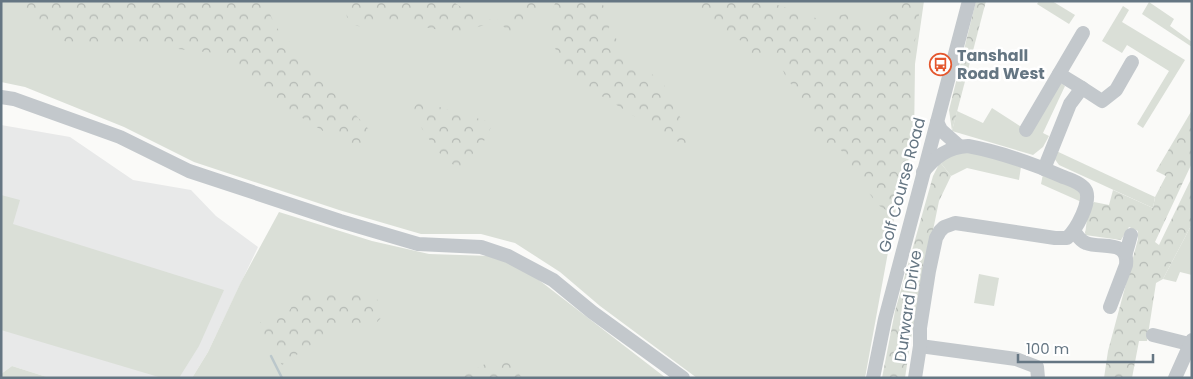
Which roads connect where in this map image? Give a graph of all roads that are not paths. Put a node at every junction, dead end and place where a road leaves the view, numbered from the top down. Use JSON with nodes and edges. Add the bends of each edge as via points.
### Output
{"nodes":[{"id":1,"x":968,"y":1,"type":"edge"},
{"id":2,"x":1083,"y":33,"type":"dead end"},
{"id":3,"x":1132,"y":62,"type":"dead end"},
{"id":4,"x":1059,"y":74,"type":"junction"},
{"id":5,"x":1082,"y":88,"type":"junction"},
{"id":6,"x":1,"y":97,"type":"edge"},
{"id":7,"x":937,"y":122,"type":"junction"},
{"id":8,"x":1026,"y":130,"type":"dead end"},
{"id":9,"x":959,"y":146,"type":"junction"},
{"id":10,"x":1044,"y":169,"type":"junction"},
{"id":11,"x":923,"y":172,"type":"junction"},
{"id":12,"x":1074,"y":231,"type":"junction"},
{"id":13,"x":1131,"y":235,"type":"dead end"},
{"id":14,"x":1126,"y":253,"type":"junction"},
{"id":15,"x":1110,"y":306,"type":"dead end"},
{"id":16,"x":1153,"y":335,"type":"dead end"},
{"id":17,"x":1191,"y":342,"type":"edge"},
{"id":18,"x":920,"y":346,"type":"junction"},
{"id":19,"x":683,"y":378,"type":"edge"},
{"id":20,"x":873,"y":378,"type":"edge"},
{"id":21,"x":915,"y":378,"type":"edge"},
{"id":22,"x":1038,"y":378,"type":"edge"},
{"id":23,"x":1175,"y":378,"type":"edge"}],
"edges":[{"from":1,"to":7,"type":"street","name":"Golf Course Road"},
{"from":2,"to":4,"type":"street"},
{"from":3,"to":5,"type":"street","via":[[1116,90],[1102,101]]},
{"from":4,"to":5,"type":"street"},
{"from":4,"to":8,"type":"street"},
{"from":5,"to":10,"type":"street","via":[[1070,104]]},
{"from":6,"to":19,"type":"street","via":[[120,137],[189,172],[340,221],[418,244],[480,247],[508,256],[553,280]]},
{"from":7,"to":9,"type":"street"},
{"from":7,"to":11,"type":"street","name":"Golf Course Road"},
{"from":9,"to":10,"type":"street","via":[[978,148]]},
{"from":9,"to":11,"type":"street","via":[[940,155]]},
{"from":10,"to":12,"type":"street","via":[[1086,190],[1086,204]]},
{"from":11,"to":20,"type":"street","name":"Golf Course Road"},
{"from":12,"to":14,"type":"street","via":[[1086,243],[1115,247]]},
{"from":12,"to":18,"type":"street","name":"Durward Drive","via":[[1061,239],[954,223],[944,227],[936,238],[929,270]]},
{"from":13,"to":14,"type":"street"},
{"from":14,"to":15,"type":"street","via":[[1126,265]]},
{"from":16,"to":17,"type":"street"},
{"from":17,"to":23,"type":"street"},
{"from":18,"to":21,"type":"street","name":"Durward Drive"},
{"from":18,"to":22,"type":"street","via":[[1016,359],[1037,367]]}]}
